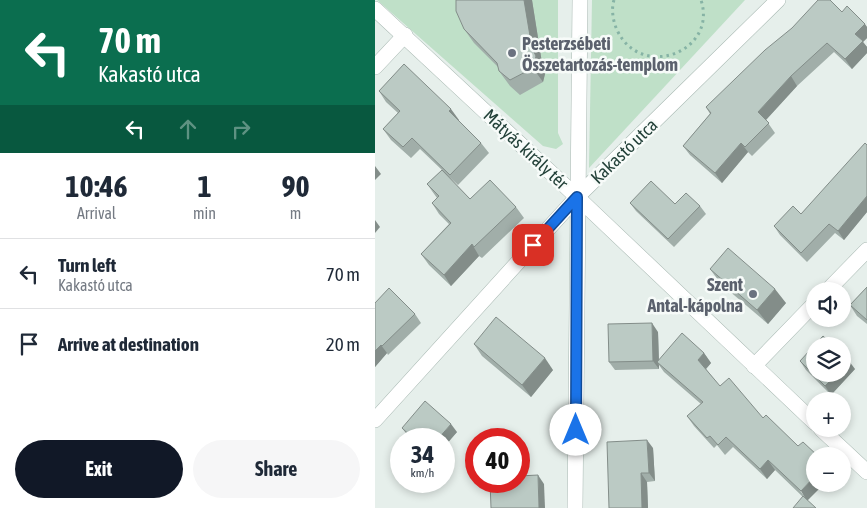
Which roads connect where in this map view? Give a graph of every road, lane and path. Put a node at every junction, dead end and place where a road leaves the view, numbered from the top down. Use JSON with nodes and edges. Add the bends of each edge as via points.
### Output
{"nodes":[{"id":1,"x":580,"y":0,"type":"edge"},
{"id":2,"x":614,"y":0,"type":"edge"},
{"id":3,"x":701,"y":0,"type":"edge"},
{"id":4,"x":778,"y":0,"type":"edge"},
{"id":5,"x":375,"y":9,"type":"edge"},
{"id":6,"x":405,"y":35,"type":"junction"},
{"id":7,"x":375,"y":67,"type":"edge"},
{"id":8,"x":577,"y":197,"type":"junction"},
{"id":9,"x":867,"y":250,"type":"edge"},
{"id":10,"x":836,"y":282,"type":"edge"},
{"id":11,"x":806,"y":312,"type":"edge"},
{"id":12,"x":754,"y":366,"type":"junction"},
{"id":13,"x":806,"y":415,"type":"edge"},
{"id":14,"x":375,"y":420,"type":"edge"},
{"id":15,"x":830,"y":437,"type":"edge"},
{"id":16,"x":867,"y":472,"type":"edge"},
{"id":17,"x":575,"y":508,"type":"edge"}],
"edges":[{"from":1,"to":8,"type":"street","name":"Mátyás király tér"},
{"from":2,"to":3,"type":"path","via":[[613,22],[622,40],[636,53],[655,58],[674,55],[691,44],[701,28]]},
{"from":4,"to":8,"type":"street","name":"Kakastó utca"},
{"from":5,"to":6,"type":"street","name":"Mátyás király tér"},
{"from":6,"to":7,"type":"street"},
{"from":6,"to":8,"type":"street","name":"Mátyás király tér"},
{"from":8,"to":12,"type":"street"},
{"from":8,"to":14,"type":"street","name":"Kakastó utca"},
{"from":8,"to":17,"type":"street"},
{"from":9,"to":10,"type":"street"},
{"from":11,"to":12,"type":"street"},
{"from":12,"to":13,"type":"street"},
{"from":15,"to":16,"type":"street"}]}
